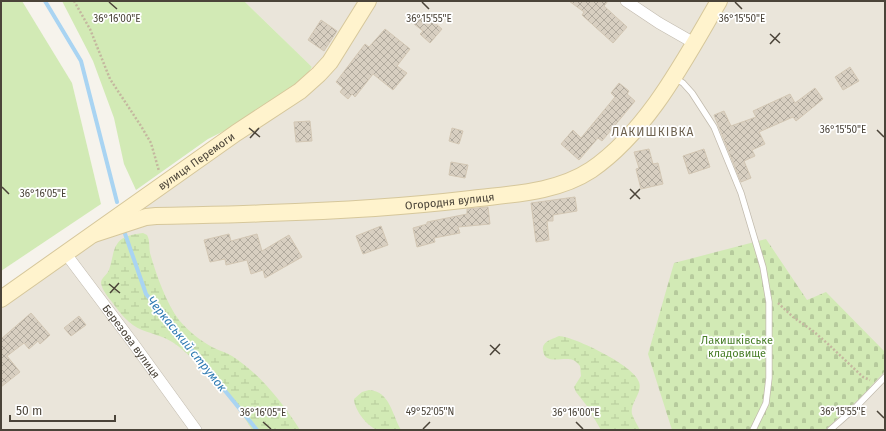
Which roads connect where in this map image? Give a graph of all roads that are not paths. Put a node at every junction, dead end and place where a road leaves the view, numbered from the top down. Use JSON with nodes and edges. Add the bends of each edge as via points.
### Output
{"nodes":[{"id":1,"x":368,"y":1,"type":"edge"},
{"id":2,"x":626,"y":1,"type":"edge"},
{"id":3,"x":719,"y":1,"type":"edge"},
{"id":4,"x":694,"y":43,"type":"junction"},
{"id":5,"x":673,"y":76,"type":"junction"},
{"id":6,"x":94,"y":234,"type":"junction"},
{"id":7,"x":66,"y":254,"type":"junction"},
{"id":8,"x":1,"y":299,"type":"edge"},
{"id":9,"x":885,"y":377,"type":"edge"},
{"id":10,"x":196,"y":430,"type":"edge"},
{"id":11,"x":753,"y":430,"type":"edge"},
{"id":12,"x":830,"y":430,"type":"edge"}],
"edges":[{"from":1,"to":6,"type":"street","name":"вулиця Перемоги","via":[[337,52],[311,82]]},
{"from":2,"to":4,"type":"street"},
{"from":3,"to":4,"type":"street","name":"Огородня вулиця"},
{"from":4,"to":5,"type":"street","name":"Огородня вулиця"},
{"from":5,"to":6,"type":"street","name":"Огородня вулиця","via":[[646,115],[618,147],[582,175],[554,187],[492,197],[395,207],[146,217]]},
{"from":5,"to":11,"type":"lane","via":[[692,93],[714,127],[746,205],[763,267],[768,292],[768,391],[766,403]]},
{"from":6,"to":7,"type":"street","name":"вулиця Перемоги"},
{"from":7,"to":8,"type":"street","name":"вулиця Перемоги"},
{"from":7,"to":10,"type":"street","name":"Березова вулиця"},
{"from":9,"to":12,"type":"lane"}]}
